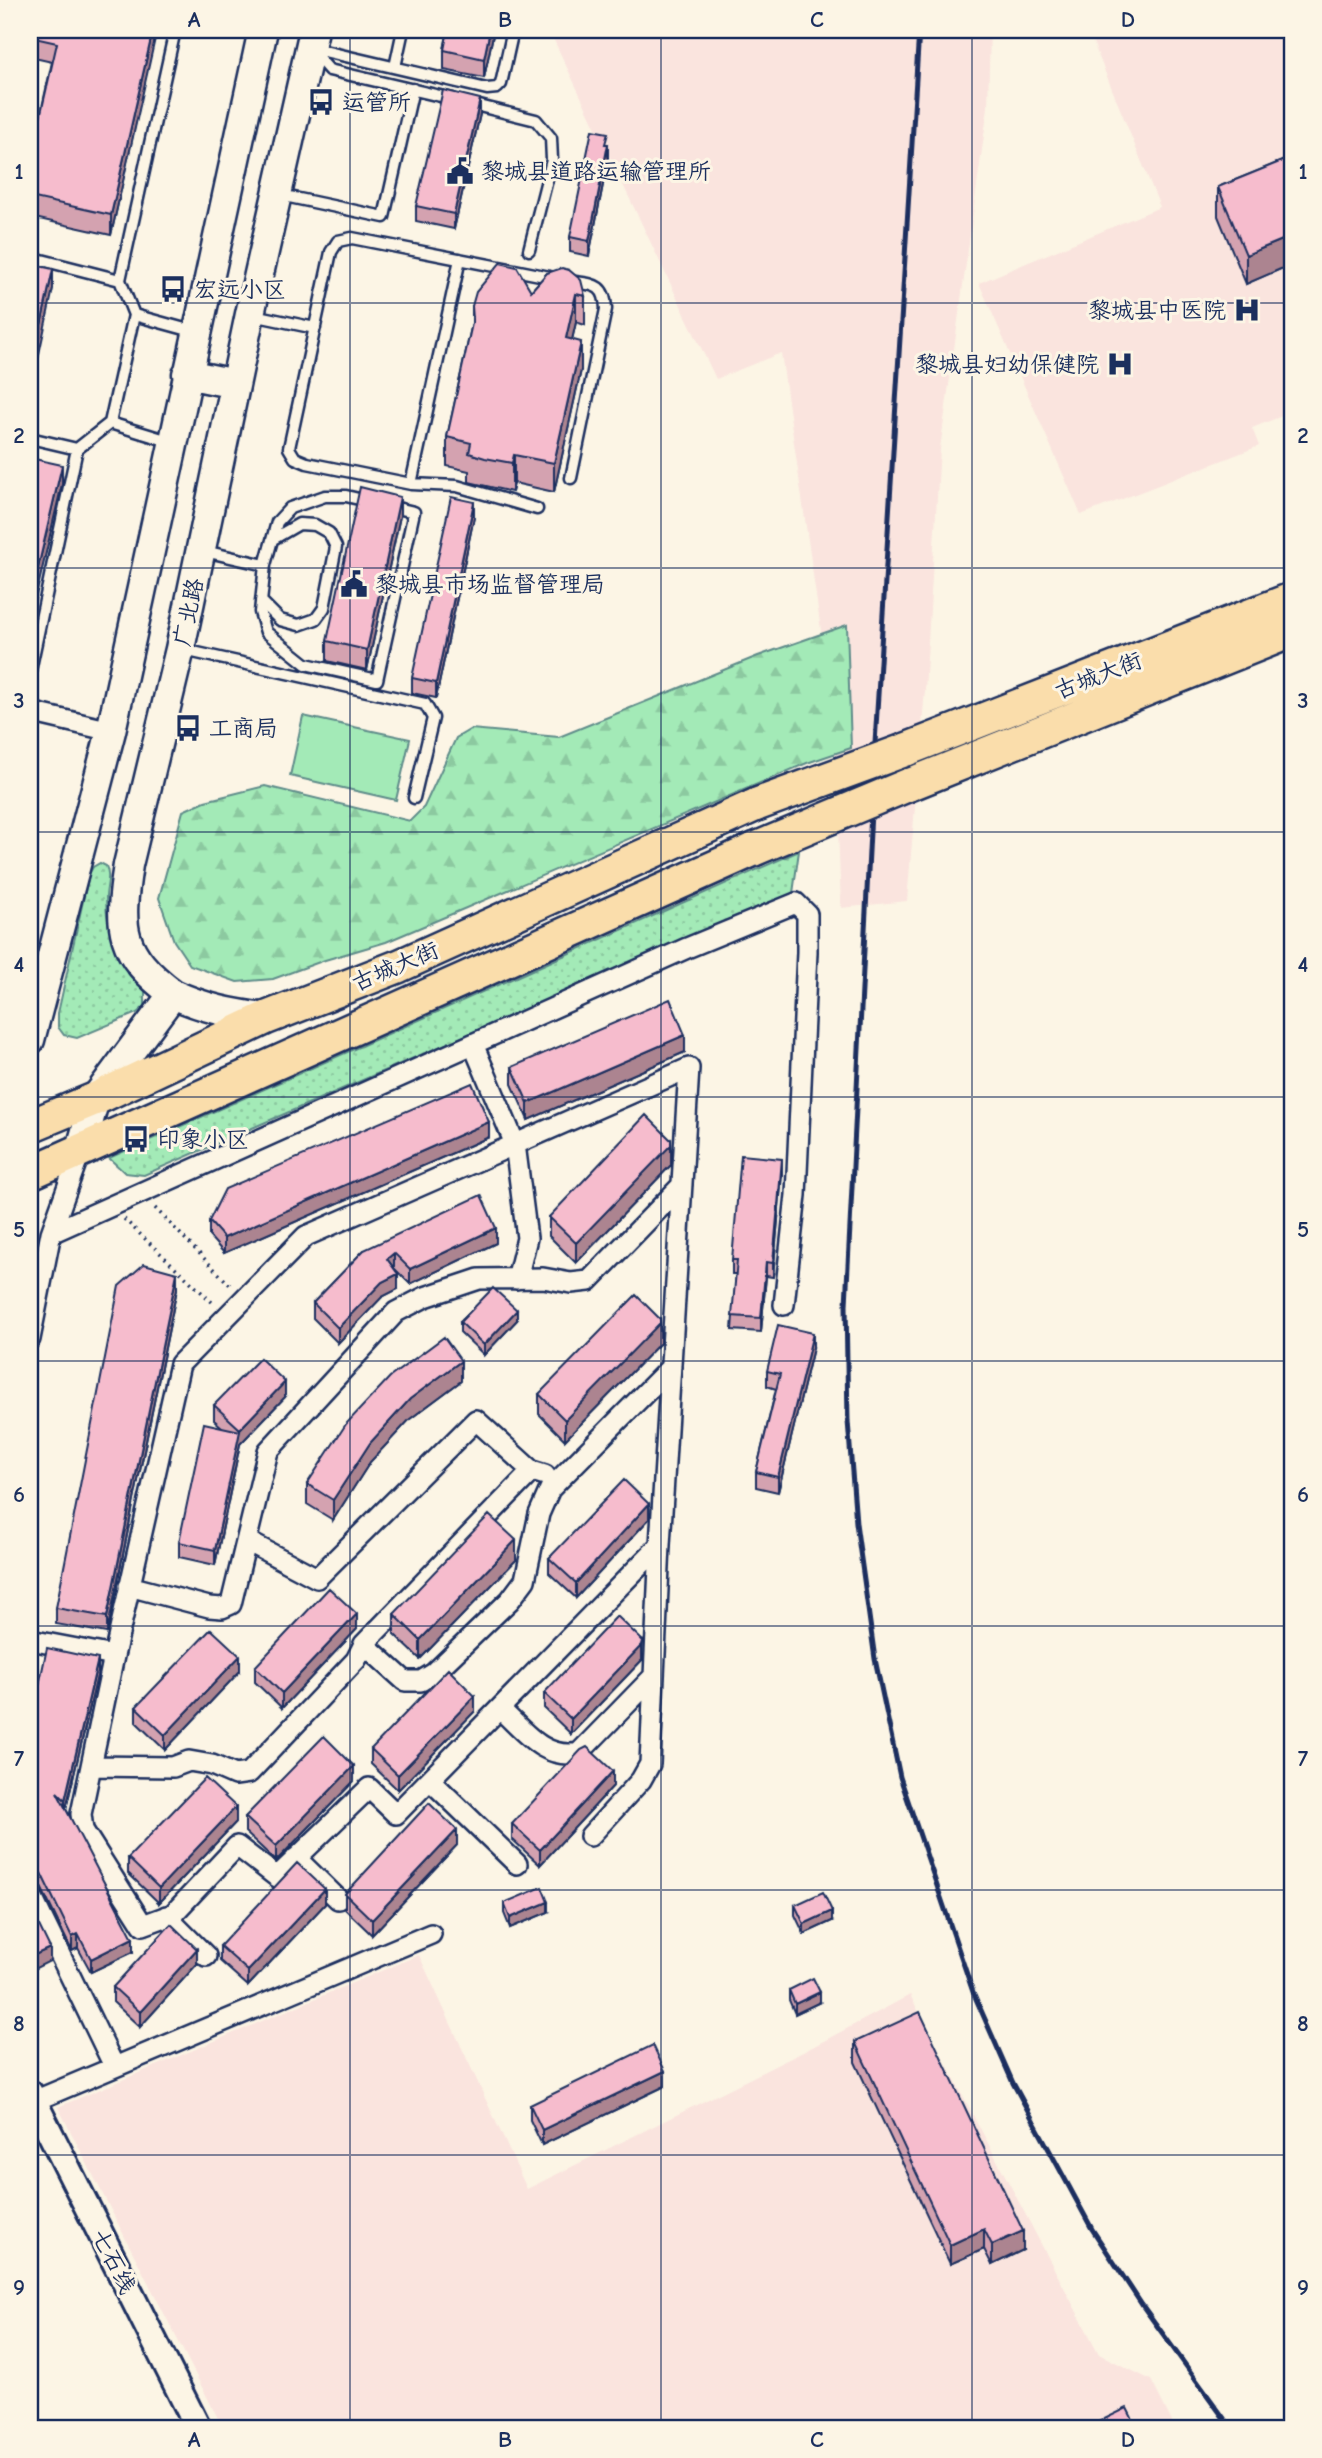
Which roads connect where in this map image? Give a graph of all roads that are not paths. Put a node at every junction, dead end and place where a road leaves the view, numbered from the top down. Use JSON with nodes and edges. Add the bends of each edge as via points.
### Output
{"nodes":[{"id":1,"x":175,"y":30,"type":"edge"},
{"id":2,"x":263,"y":30,"type":"edge"},
{"id":3,"x":403,"y":30,"type":"edge"},
{"id":4,"x":513,"y":30,"type":"edge"},
{"id":5,"x":308,"y":36,"type":"edge"},
{"id":6,"x":395,"y":67,"type":"junction"},
{"id":7,"x":413,"y":89,"type":"junction"},
{"id":8,"x":277,"y":194,"type":"junction"},
{"id":9,"x":529,"y":250,"type":"dead end"},
{"id":10,"x":30,"y":257,"type":"edge"},
{"id":11,"x":460,"y":259,"type":"junction"},
{"id":12,"x":120,"y":280,"type":"junction"},
{"id":13,"x":250,"y":314,"type":"junction"},
{"id":14,"x":134,"y":315,"type":"junction"},
{"id":15,"x":314,"y":328,"type":"junction"},
{"id":16,"x":197,"y":332,"type":"junction"},
{"id":17,"x":187,"y":374,"type":"junction"},
{"id":18,"x":235,"y":384,"type":"junction"},
{"id":19,"x":110,"y":424,"type":"junction"},
{"id":20,"x":30,"y":438,"type":"edge"},
{"id":21,"x":173,"y":443,"type":"junction"},
{"id":22,"x":77,"y":449,"type":"junction"},
{"id":23,"x":571,"y":478,"type":"dead end"},
{"id":24,"x":411,"y":484,"type":"junction"},
{"id":25,"x":537,"y":509,"type":"dead end"},
{"id":26,"x":273,"y":539,"type":"junction"},
{"id":27,"x":201,"y":550,"type":"junction"},
{"id":28,"x":265,"y":565,"type":"junction"},
{"id":29,"x":1292,"y":599,"type":"edge"},
{"id":30,"x":261,"y":601,"type":"junction"},
{"id":31,"x":1292,"y":631,"type":"edge"},
{"id":32,"x":180,"y":649,"type":"junction"},
{"id":33,"x":30,"y":671,"type":"edge"},
{"id":34,"x":30,"y":712,"type":"edge"},
{"id":35,"x":111,"y":732,"type":"junction"},
{"id":36,"x":414,"y":798,"type":"dead end"},
{"id":37,"x":173,"y":994,"type":"junction"},
{"id":38,"x":266,"y":1018,"type":"junction"},
{"id":39,"x":30,"y":1040,"type":"edge"},
{"id":40,"x":473,"y":1044,"type":"junction"},
{"id":41,"x":95,"y":1099,"type":"junction"},
{"id":42,"x":30,"y":1126,"type":"edge"},
{"id":43,"x":515,"y":1144,"type":"junction"},
{"id":44,"x":80,"y":1152,"type":"junction"},
{"id":45,"x":30,"y":1173,"type":"edge"},
{"id":46,"x":682,"y":1185,"type":"junction"},
{"id":47,"x":51,"y":1233,"type":"junction"},
{"id":48,"x":517,"y":1279,"type":"junction"},
{"id":49,"x":784,"y":1304,"type":"dead end"},
{"id":50,"x":30,"y":1339,"type":"edge"},
{"id":51,"x":671,"y":1367,"type":"junction"},
{"id":52,"x":532,"y":1471,"type":"junction"},
{"id":53,"x":559,"y":1479,"type":"junction"},
{"id":54,"x":247,"y":1541,"type":"junction"},
{"id":55,"x":660,"y":1545,"type":"junction"},
{"id":56,"x":129,"y":1587,"type":"junction"},
{"id":57,"x":30,"y":1640,"type":"edge"},
{"id":58,"x":365,"y":1644,"type":"junction"},
{"id":59,"x":114,"y":1656,"type":"junction"},
{"id":60,"x":654,"y":1676,"type":"junction"},
{"id":61,"x":501,"y":1710,"type":"junction"},
{"id":62,"x":91,"y":1766,"type":"junction"},
{"id":63,"x":430,"y":1780,"type":"junction"},
{"id":64,"x":590,"y":1836,"type":"dead end"},
{"id":65,"x":296,"y":1858,"type":"junction"},
{"id":66,"x":517,"y":1864,"type":"dead end"},
{"id":67,"x":30,"y":1893,"type":"edge"},
{"id":68,"x":338,"y":1899,"type":"dead end"},
{"id":69,"x":166,"y":1916,"type":"junction"},
{"id":70,"x":431,"y":1934,"type":"dead end"},
{"id":71,"x":206,"y":1956,"type":"dead end"},
{"id":72,"x":114,"y":2066,"type":"junction"},
{"id":73,"x":32,"y":2097,"type":"edge"},
{"id":74,"x":198,"y":2428,"type":"edge"}],
"edges":[{"from":1,"to":12,"type":"lane"},
{"from":2,"to":16,"type":"main road"},
{"from":3,"to":6,"type":"lane"},
{"from":4,"to":6,"type":"lane","via":[[497,88]]},
{"from":5,"to":6,"type":"lane"},
{"from":5,"to":7,"type":"lane","via":[[328,70]]},
{"from":5,"to":8,"type":"main road","name":"广北路"},
{"from":7,"to":8,"type":"lane","via":[[384,217]]},
{"from":7,"to":9,"type":"lane","via":[[536,120],[551,138],[552,160]]},
{"from":8,"to":13,"type":"main road","name":"广北路"},
{"from":10,"to":12,"type":"lane"},
{"from":11,"to":15,"type":"lane","via":[[352,238],[338,241],[331,252]]},
{"from":11,"to":23,"type":"lane","via":[[599,287],[606,294]]},
{"from":11,"to":24,"type":"lane"},
{"from":12,"to":14,"type":"lane"},
{"from":13,"to":15,"type":"lane"},
{"from":13,"to":18,"type":"main road","name":"广北路"},
{"from":14,"to":16,"type":"lane"},
{"from":14,"to":19,"type":"lane"},
{"from":15,"to":24,"type":"lane","via":[[289,448],[295,458]]},
{"from":16,"to":17,"type":"main road"},
{"from":17,"to":18,"type":"main road"},
{"from":17,"to":21,"type":"main road"},
{"from":18,"to":27,"type":"main road","name":"广北路"},
{"from":19,"to":21,"type":"lane"},
{"from":19,"to":22,"type":"lane"},
{"from":20,"to":22,"type":"lane"},
{"from":21,"to":35,"type":"main road"},
{"from":22,"to":33,"type":"lane"},
{"from":24,"to":25,"type":"lane","via":[[457,486]]},
{"from":26,"to":28,"type":"lane"},
{"from":26,"to":30,"type":"lane","via":[[299,524],[315,525],[330,533],[336,547],[324,608],[316,619],[299,625],[280,620]]},
{"from":26,"to":30,"type":"lane","via":[[277,522],[289,508],[325,496],[346,496],[414,512],[377,680],[306,664],[266,632]]},
{"from":27,"to":28,"type":"lane"},
{"from":27,"to":32,"type":"main road","name":"广北路"},
{"from":28,"to":30,"type":"lane"},
{"from":29,"to":38,"type":"main road","name":"古城大街","bridge":true,"via":[[758,804],[399,966]]},
{"from":31,"to":44,"type":"main road","name":"古城大街","bridge":true,"via":[[755,849]]},
{"from":32,"to":36,"type":"lane","via":[[425,704],[433,718]]},
{"from":32,"to":37,"type":"main road","name":"广北路","via":[[128,865],[122,922],[128,946],[148,975]]},
{"from":34,"to":35,"type":"street"},
{"from":35,"to":39,"type":"main road"},
{"from":37,"to":38,"type":"main road","name":"广北路","via":[[201,1007]]},
{"from":37,"to":41,"type":"main road"},
{"from":38,"to":41,"type":"main road","name":"古城大街"},
{"from":40,"to":43,"type":"street"},
{"from":40,"to":47,"type":"street"},
{"from":40,"to":49,"type":"street","via":[[796,904],[807,914],[807,953],[796,1195]]},
{"from":41,"to":42,"type":"main road","name":"古城大街"},
{"from":41,"to":44,"type":"main road"},
{"from":43,"to":46,"type":"street","via":[[689,1068]]},
{"from":43,"to":48,"type":"street","via":[[527,1238]]},
{"from":43,"to":56,"type":"street","via":[[306,1236],[180,1364]]},
{"from":44,"to":45,"type":"main road","name":"古城大街"},
{"from":44,"to":47,"type":"street"},
{"from":46,"to":48,"type":"street","via":[[589,1281]]},
{"from":46,"to":51,"type":"street"},
{"from":47,"to":50,"type":"street"},
{"from":48,"to":54,"type":"street","via":[[479,1279],[396,1312],[268,1451]]},
{"from":51,"to":53,"type":"street"},
{"from":51,"to":55,"type":"street"},
{"from":52,"to":53,"type":"street"},
{"from":52,"to":54,"type":"street","via":[[476,1420],[317,1578]]},
{"from":52,"to":58,"type":"street"},
{"from":53,"to":58,"type":"street","via":[[539,1514],[526,1580],[435,1673],[421,1681],[405,1681]]},
{"from":54,"to":56,"type":"street","via":[[231,1604],[222,1608]]},
{"from":55,"to":60,"type":"street"},
{"from":55,"to":61,"type":"street"},
{"from":56,"to":59,"type":"street"},
{"from":57,"to":59,"type":"street"},
{"from":58,"to":62,"type":"street","via":[[356,1660],[249,1773],[235,1774],[189,1761],[173,1767]]},
{"from":59,"to":62,"type":"street"},
{"from":60,"to":61,"type":"street","via":[[579,1753],[551,1753]]},
{"from":60,"to":64,"type":"street","via":[[650,1764]]},
{"from":61,"to":63,"type":"street"},
{"from":62,"to":69,"type":"street","via":[[81,1814],[83,1830],[143,1925]]},
{"from":63,"to":65,"type":"street","via":[[396,1814],[369,1788]]},
{"from":63,"to":66,"type":"street"},
{"from":65,"to":68,"type":"street"},
{"from":65,"to":69,"type":"street","via":[[277,1877],[237,1846]]},
{"from":67,"to":72,"type":"street"},
{"from":69,"to":71,"type":"street"},
{"from":70,"to":72,"type":"street"},
{"from":72,"to":73,"type":"street"},
{"from":73,"to":74,"type":"street","name":"七石线"}]}
